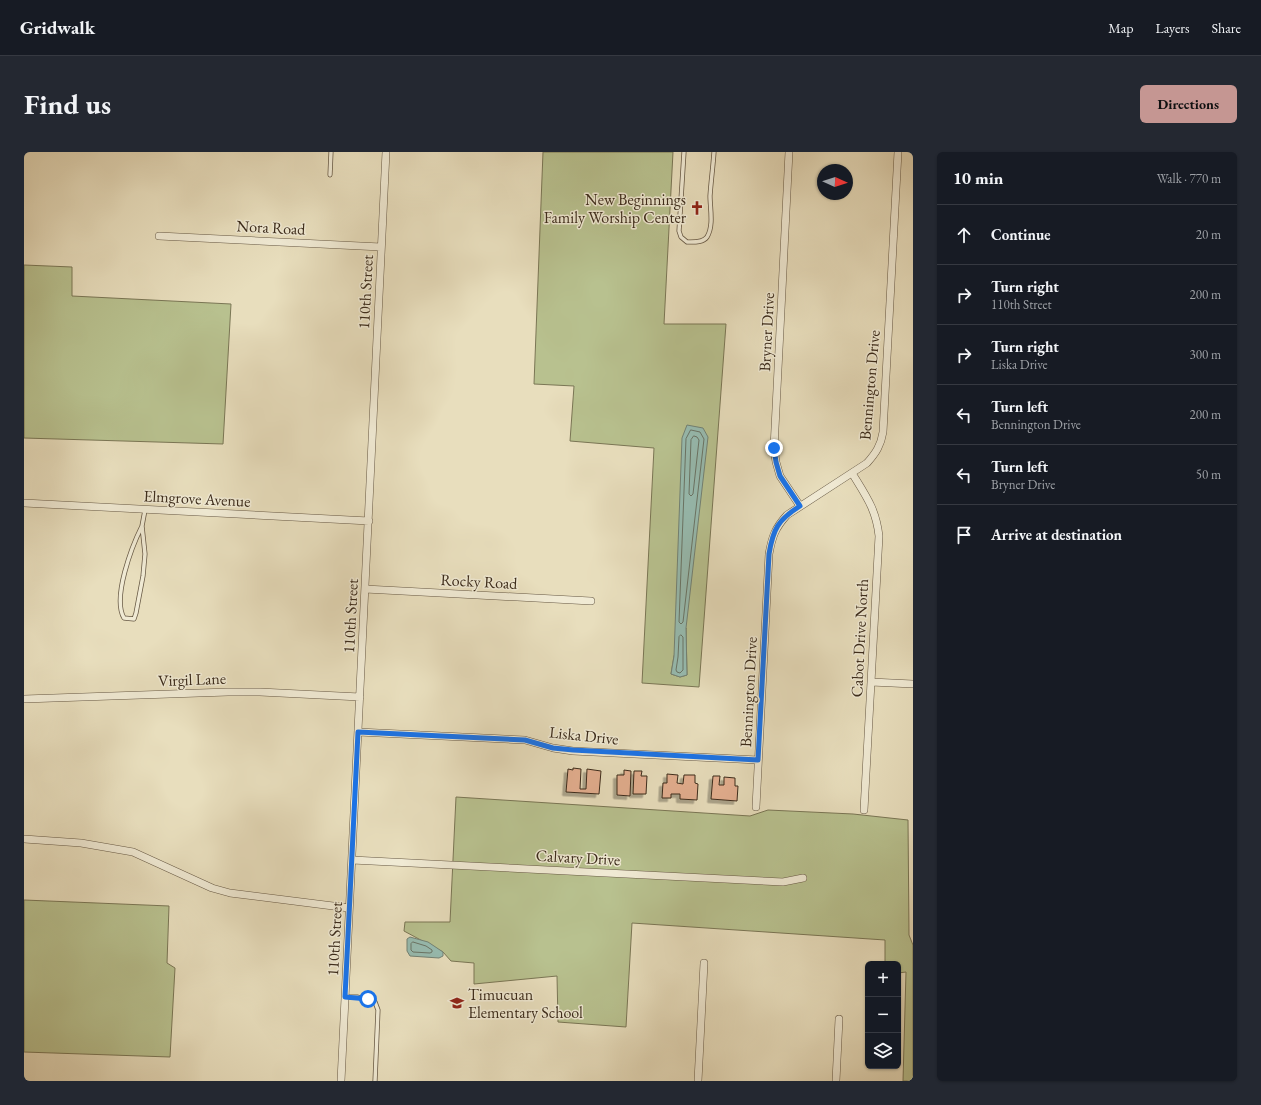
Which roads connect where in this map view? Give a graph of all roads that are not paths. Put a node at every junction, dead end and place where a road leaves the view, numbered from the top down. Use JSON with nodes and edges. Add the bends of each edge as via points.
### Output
{"nodes":[{"id":1,"x":331,"y":152,"type":"edge"},
{"id":2,"x":386,"y":152,"type":"edge"},
{"id":3,"x":684,"y":152,"type":"edge"},
{"id":4,"x":714,"y":152,"type":"edge"},
{"id":5,"x":789,"y":152,"type":"edge"},
{"id":6,"x":898,"y":152,"type":"edge"},
{"id":7,"x":330,"y":175,"type":"dead end"},
{"id":8,"x":158,"y":236,"type":"dead end"},
{"id":9,"x":382,"y":247,"type":"junction"},
{"id":10,"x":852,"y":473,"type":"junction"},
{"id":11,"x":24,"y":503,"type":"edge"},
{"id":12,"x":800,"y":506,"type":"junction"},
{"id":13,"x":145,"y":510,"type":"junction"},
{"id":14,"x":369,"y":521,"type":"junction"},
{"id":15,"x":142,"y":526,"type":"junction"},
{"id":16,"x":366,"y":589,"type":"junction"},
{"id":17,"x":591,"y":601,"type":"dead end"},
{"id":18,"x":871,"y":682,"type":"junction"},
{"id":19,"x":913,"y":684,"type":"edge"},
{"id":20,"x":360,"y":697,"type":"junction"},
{"id":21,"x":24,"y":699,"type":"edge"},
{"id":22,"x":358,"y":732,"type":"junction"},
{"id":23,"x":758,"y":760,"type":"junction"},
{"id":24,"x":756,"y":807,"type":"dead end"},
{"id":25,"x":864,"y":810,"type":"dead end"},
{"id":26,"x":24,"y":839,"type":"edge"},
{"id":27,"x":352,"y":860,"type":"junction"},
{"id":28,"x":803,"y":878,"type":"dead end"},
{"id":29,"x":349,"y":908,"type":"junction"},
{"id":30,"x":704,"y":963,"type":"dead end"},
{"id":31,"x":345,"y":997,"type":"junction"},
{"id":32,"x":839,"y":1019,"type":"dead end"},
{"id":33,"x":341,"y":1081,"type":"edge"},
{"id":34,"x":375,"y":1081,"type":"edge"},
{"id":35,"x":698,"y":1081,"type":"edge"},
{"id":36,"x":836,"y":1081,"type":"edge"}],
"edges":[{"from":1,"to":7,"type":"lane"},
{"from":2,"to":9,"type":"street","name":"110th Street"},
{"from":3,"to":4,"type":"lane","via":[[679,231],[686,242],[695,242],[707,237],[711,223],[710,197]]},
{"from":5,"to":12,"type":"street","name":"Bryner Drive","via":[[774,448],[780,476]]},
{"from":6,"to":10,"type":"street","name":"Bennington Drive","via":[[883,432],[876,454],[868,463]]},
{"from":8,"to":9,"type":"street","name":"Nora Road"},
{"from":9,"to":14,"type":"street","name":"110th Street"},
{"from":10,"to":12,"type":"street","name":"Bennington Drive"},
{"from":10,"to":18,"type":"street","name":"Cabot Drive North","via":[[872,507],[879,536]]},
{"from":11,"to":13,"type":"street","name":"Elmgrove Avenue"},
{"from":12,"to":23,"type":"street","name":"Bennington Drive","via":[[786,515],[778,525],[769,554]]},
{"from":13,"to":14,"type":"street","name":"Elmgrove Avenue"},
{"from":13,"to":15,"type":"lane"},
{"from":14,"to":16,"type":"street","name":"110th Street"},
{"from":15,"to":15,"type":"lane","via":[[145,554],[143,576],[136,613],[134,619],[129,619],[124,618],[120,612],[123,580]]},
{"from":16,"to":17,"type":"street","name":"Rocky Road"},
{"from":16,"to":20,"type":"street","name":"110th Street"},
{"from":18,"to":19,"type":"street"},
{"from":18,"to":25,"type":"street","name":"Cabot Drive North"},
{"from":20,"to":21,"type":"street","name":"Virgil Lane","via":[[228,692]]},
{"from":20,"to":22,"type":"street","name":"110th Street"},
{"from":22,"to":23,"type":"street","name":"Liska Drive","via":[[525,740],[553,748],[573,750]]},
{"from":22,"to":27,"type":"street","name":"110th Street"},
{"from":23,"to":24,"type":"street","name":"Bennington Drive"},
{"from":26,"to":29,"type":"street","via":[[81,843],[133,852],[230,894]]},
{"from":27,"to":28,"type":"street","name":"Calvary Drive","via":[[782,882]]},
{"from":27,"to":29,"type":"street","name":"110th Street"},
{"from":29,"to":31,"type":"street","name":"110th Street"},
{"from":30,"to":35,"type":"street"},
{"from":31,"to":33,"type":"street","name":"110th Street"},
{"from":31,"to":34,"type":"lane","via":[[368,999],[375,1002],[378,1010]]},
{"from":32,"to":36,"type":"street"}]}
